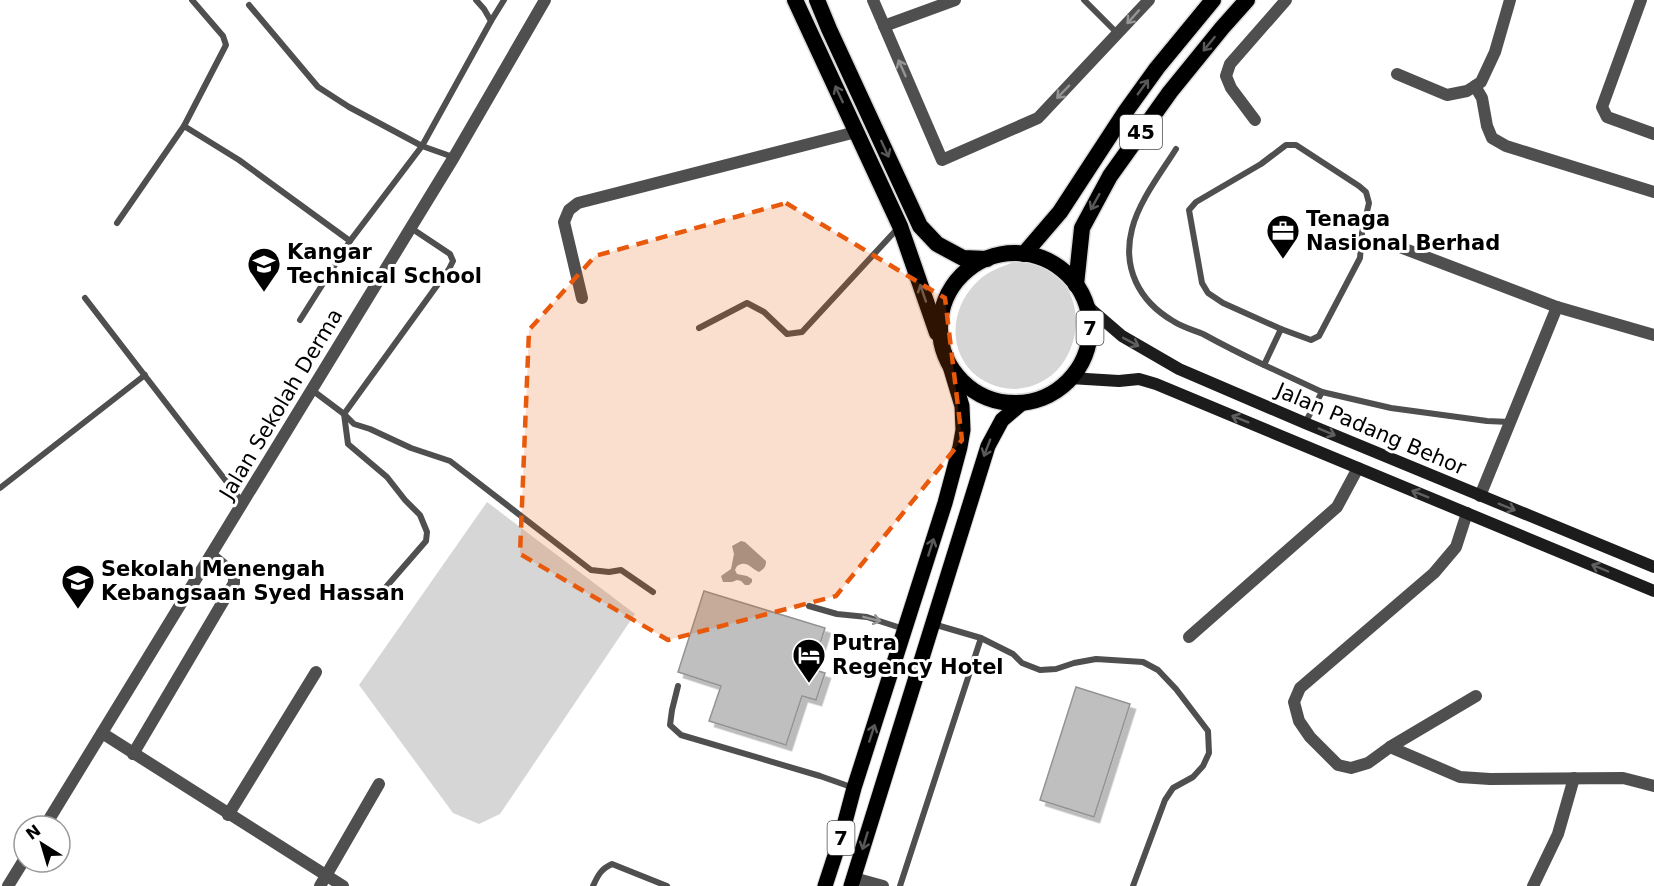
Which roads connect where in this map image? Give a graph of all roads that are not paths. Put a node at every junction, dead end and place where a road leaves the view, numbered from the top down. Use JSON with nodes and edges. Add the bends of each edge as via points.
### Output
{"nodes":[{"id":1,"x":192,"y":0,"type":"edge"},
{"id":2,"x":476,"y":0,"type":"edge"},
{"id":3,"x":504,"y":0,"type":"edge"},
{"id":4,"x":545,"y":0,"type":"edge"},
{"id":5,"x":795,"y":0,"type":"edge"},
{"id":6,"x":818,"y":0,"type":"edge"},
{"id":7,"x":873,"y":0,"type":"edge"},
{"id":8,"x":955,"y":0,"type":"edge"},
{"id":9,"x":1083,"y":0,"type":"edge"},
{"id":10,"x":1149,"y":0,"type":"edge"},
{"id":11,"x":1213,"y":0,"type":"edge"},
{"id":12,"x":1247,"y":0,"type":"edge"},
{"id":13,"x":1286,"y":0,"type":"edge"},
{"id":14,"x":1510,"y":0,"type":"edge"},
{"id":15,"x":1641,"y":0,"type":"edge"},
{"id":16,"x":942,"y":3,"type":"edge"},
{"id":17,"x":249,"y":5,"type":"dead end"},
{"id":18,"x":491,"y":21,"type":"junction"},
{"id":19,"x":884,"y":26,"type":"junction"},
{"id":20,"x":1118,"y":34,"type":"junction"},
{"id":21,"x":1397,"y":74,"type":"dead end"},
{"id":22,"x":1471,"y":88,"type":"junction"},
{"id":23,"x":1255,"y":120,"type":"dead end"},
{"id":24,"x":184,"y":126,"type":"junction"},
{"id":25,"x":856,"y":132,"type":"junction"},
{"id":26,"x":1654,"y":134,"type":"edge"},
{"id":27,"x":422,"y":146,"type":"junction"},
{"id":28,"x":1176,"y":149,"type":"dead end"},
{"id":29,"x":454,"y":158,"type":"junction"},
{"id":30,"x":1654,"y":192,"type":"edge"},
{"id":31,"x":117,"y":223,"type":"dead end"},
{"id":32,"x":900,"y":226,"type":"junction"},
{"id":33,"x":411,"y":228,"type":"junction"},
{"id":34,"x":350,"y":241,"type":"junction"},
{"id":35,"x":1392,"y":244,"type":"dead end"},
{"id":36,"x":1024,"y":254,"type":"junction"},
{"id":37,"x":988,"y":259,"type":"junction"},
{"id":38,"x":1076,"y":285,"type":"junction"},
{"id":39,"x":84,"y":298,"type":"dead end"},
{"id":40,"x":582,"y":298,"type":"dead end"},
{"id":41,"x":1086,"y":305,"type":"junction"},
{"id":42,"x":1557,"y":307,"type":"junction"},
{"id":43,"x":300,"y":320,"type":"dead end"},
{"id":44,"x":699,"y":328,"type":"dead end"},
{"id":45,"x":1281,"y":329,"type":"junction"},
{"id":46,"x":1654,"y":335,"type":"edge"},
{"id":47,"x":942,"y":348,"type":"junction"},
{"id":48,"x":1264,"y":365,"type":"junction"},
{"id":49,"x":950,"y":366,"type":"junction"},
{"id":50,"x":145,"y":375,"type":"junction"},
{"id":51,"x":1070,"y":378,"type":"junction"},
{"id":52,"x":312,"y":390,"type":"junction"},
{"id":53,"x":1322,"y":392,"type":"junction"},
{"id":54,"x":1022,"y":403,"type":"junction"},
{"id":55,"x":344,"y":414,"type":"junction"},
{"id":56,"x":1510,"y":422,"type":"junction"},
{"id":57,"x":1305,"y":423,"type":"junction"},
{"id":58,"x":1358,"y":468,"type":"junction"},
{"id":59,"x":0,"y":488,"type":"edge"},
{"id":60,"x":1480,"y":496,"type":"junction"},
{"id":61,"x":243,"y":503,"type":"junction"},
{"id":62,"x":1467,"y":513,"type":"junction"},
{"id":63,"x":211,"y":555,"type":"junction"},
{"id":64,"x":1654,"y":567,"type":"edge"},
{"id":65,"x":386,"y":587,"type":"dead end"},
{"id":66,"x":1654,"y":591,"type":"edge"},
{"id":67,"x":653,"y":592,"type":"dead end"},
{"id":68,"x":809,"y":606,"type":"dead end"},
{"id":69,"x":932,"y":624,"type":"junction"},
{"id":70,"x":905,"y":629,"type":"junction"},
{"id":71,"x":1189,"y":637,"type":"dead end"},
{"id":72,"x":981,"y":639,"type":"junction"},
{"id":73,"x":316,"y":672,"type":"dead end"},
{"id":74,"x":678,"y":686,"type":"dead end"},
{"id":75,"x":1476,"y":696,"type":"dead end"},
{"id":76,"x":102,"y":734,"type":"junction"},
{"id":77,"x":1390,"y":747,"type":"junction"},
{"id":78,"x":133,"y":754,"type":"junction"},
{"id":79,"x":1574,"y":778,"type":"junction"},
{"id":80,"x":379,"y":784,"type":"dead end"},
{"id":81,"x":1654,"y":786,"type":"edge"},
{"id":82,"x":854,"y":788,"type":"junction"},
{"id":83,"x":879,"y":795,"type":"junction"},
{"id":84,"x":52,"y":814,"type":"edge"},
{"id":85,"x":228,"y":815,"type":"junction"},
{"id":86,"x":324,"y":881,"type":"edge"},
{"id":87,"x":853,"y":882,"type":"edge"},
{"id":88,"x":343,"y":886,"type":"edge"},
{"id":89,"x":593,"y":886,"type":"edge"},
{"id":90,"x":667,"y":886,"type":"edge"},
{"id":91,"x":825,"y":886,"type":"edge"},
{"id":92,"x":883,"y":886,"type":"edge"},
{"id":93,"x":900,"y":886,"type":"edge"},
{"id":94,"x":1133,"y":886,"type":"edge"},
{"id":95,"x":1533,"y":886,"type":"edge"}],
"edges":[{"from":1,"to":24,"type":"lane","via":[[223,36],[226,45]]},
{"from":2,"to":18,"type":"lane"},
{"from":3,"to":18,"type":"lane"},
{"from":4,"to":29,"type":"street","name":"Jalan Sekolah Derma"},
{"from":25,"to":5,"type":"highway","number":"7","one_way":true},
{"from":6,"to":37,"type":"highway","number":"7","one_way":true,"via":[[921,226],[937,244],[963,258]]},
{"from":7,"to":19,"type":"street"},
{"from":8,"to":16,"type":"street"},
{"from":9,"to":20,"type":"lane"},
{"from":10,"to":20,"type":"street","one_way":true},
{"from":36,"to":11,"type":"highway","number":"45","one_way":true,"via":[[1060,212],[1157,68]]},
{"from":12,"to":38,"type":"highway","number":"45","one_way":true,"via":[[1170,92],[1110,177],[1082,228]]},
{"from":13,"to":23,"type":"street","via":[[1230,64],[1226,76]]},
{"from":14,"to":22,"type":"street","via":[[1495,52],[1481,82]]},
{"from":15,"to":26,"type":"street","via":[[1602,107],[1607,117]]},
{"from":16,"to":19,"type":"street"},
{"from":17,"to":27,"type":"lane","via":[[318,87]]},
{"from":18,"to":27,"type":"lane"},
{"from":20,"to":19,"type":"street","one_way":true,"via":[[1038,118],[942,160]]},
{"from":21,"to":22,"type":"street","via":[[1447,95]]},
{"from":22,"to":30,"type":"street","via":[[1482,98],[1492,138],[1506,146]]},
{"from":24,"to":31,"type":"lane"},
{"from":24,"to":34,"type":"lane","via":[[239,160]]},
{"from":25,"to":32,"type":"highway","number":"7"},
{"from":25,"to":40,"type":"street","via":[[578,203],[569,210],[564,222]]},
{"from":27,"to":29,"type":"lane"},
{"from":27,"to":34,"type":"lane"},
{"from":28,"to":48,"type":"lane","via":[[1133,227],[1130,267],[1135,280],[1144,297],[1175,322]]},
{"from":29,"to":33,"type":"street","name":"Jalan Sekolah Derma"},
{"from":32,"to":44,"type":"lane","via":[[802,332],[787,334],[764,312],[747,303]]},
{"from":47,"to":32,"type":"highway","number":"7","one_way":true},
{"from":33,"to":52,"type":"street","name":"Jalan Sekolah Derma"},
{"from":33,"to":55,"type":"lane","via":[[450,254],[453,261]]},
{"from":34,"to":43,"type":"lane"},
{"from":35,"to":42,"type":"street"},
{"from":36,"to":37,"type":"highway","number":"7"},
{"from":36,"to":38,"type":"highway","number":"7","via":[[1054,264]]},
{"from":37,"to":47,"type":"highway","number":"7","via":[[962,275],[950,291],[942,309]]},
{"from":38,"to":41,"type":"highway","number":"7"},
{"from":39,"to":50,"type":"lane"},
{"from":41,"to":51,"type":"highway","number":"7","via":[[1088,344]]},
{"from":41,"to":57,"type":"main road","name":"Jalan Padang Behor","one_way":true,"via":[[1122,336],[1179,369]]},
{"from":42,"to":46,"type":"street"},
{"from":42,"to":56,"type":"street"},
{"from":45,"to":45,"type":"lane","via":[[1208,293],[1202,283],[1189,210],[1286,145],[1296,145],[1359,186],[1369,203],[1360,258],[1319,336],[1311,340]]},
{"from":45,"to":48,"type":"lane"},
{"from":47,"to":49,"type":"highway","number":"7"},
{"from":48,"to":53,"type":"lane"},
{"from":49,"to":54,"type":"highway","number":"7","via":[[958,378],[980,395]]},
{"from":70,"to":49,"type":"main road","number":"7","one_way":true,"via":[[962,439],[962,406]]},
{"from":50,"to":59,"type":"lane"},
{"from":50,"to":61,"type":"lane"},
{"from":51,"to":54,"type":"highway","number":"7","via":[[1053,392]]},
{"from":58,"to":51,"type":"main road","name":"Jalan Padang Behor","one_way":true,"via":[[1156,384],[1139,379]]},
{"from":52,"to":55,"type":"lane"},
{"from":52,"to":61,"type":"street","name":"Jalan Sekolah Derma"},
{"from":53,"to":56,"type":"lane","via":[[1391,408]]},
{"from":53,"to":57,"type":"lane"},
{"from":54,"to":69,"type":"main road","number":"7","one_way":true,"via":[[1002,420],[988,446]]},
{"from":55,"to":65,"type":"lane","via":[[348,444],[387,477],[420,515],[427,532],[426,542]]},
{"from":55,"to":67,"type":"lane","via":[[354,424],[450,461],[591,570],[621,570]]},
{"from":56,"to":60,"type":"street"},
{"from":57,"to":60,"type":"main road","name":"Jalan Padang Behor","one_way":true},
{"from":62,"to":58,"type":"main road","name":"Jalan Padang Behor","one_way":true},
{"from":58,"to":71,"type":"street","via":[[1337,507]]},
{"from":60,"to":64,"type":"main road","name":"Jalan Padang Behor","one_way":true},
{"from":61,"to":63,"type":"street","name":"Jalan Sekolah Derma"},
{"from":66,"to":62,"type":"main road","name":"Jalan Padang Behor","one_way":true},
{"from":62,"to":77,"type":"street","via":[[1456,547],[1434,573],[1300,688],[1294,702],[1299,721],[1310,737],[1338,765],[1351,768],[1368,763]]},
{"from":63,"to":76,"type":"street","name":"Jalan Sekolah Derma"},
{"from":63,"to":78,"type":"street","via":[[234,574],[234,583]]},
{"from":68,"to":70,"type":"lane","one_way":true},
{"from":69,"to":72,"type":"lane"},
{"from":69,"to":83,"type":"main road","number":"7"},
{"from":82,"to":70,"type":"main road","number":"7","one_way":true},
{"from":72,"to":93,"type":"lane"},
{"from":72,"to":94,"type":"lane","via":[[1040,670],[1096,659],[1143,662],[1158,670],[1176,689],[1208,731],[1209,753],[1203,766],[1194,777],[1173,788],[1165,800]]},
{"from":73,"to":85,"type":"street"},
{"from":74,"to":82,"type":"lane","via":[[670,725],[681,735]]},
{"from":75,"to":77,"type":"street"},
{"from":76,"to":78,"type":"street"},
{"from":76,"to":84,"type":"street","name":"Jalan Sekolah Derma"},
{"from":77,"to":79,"type":"street","via":[[1460,777]]},
{"from":78,"to":85,"type":"street"},
{"from":79,"to":81,"type":"street","via":[[1623,778]]},
{"from":79,"to":95,"type":"street","via":[[1558,834]]},
{"from":80,"to":86,"type":"street"},
{"from":82,"to":83,"type":"main road"},
{"from":82,"to":91,"type":"main road","number":"7"},
{"from":83,"to":87,"type":"main road","number":"7","one_way":true},
{"from":85,"to":86,"type":"street"},
{"from":86,"to":88,"type":"street"},
{"from":87,"to":92,"type":"street"},
{"from":89,"to":90,"type":"lane","via":[[598,874],[612,864]]}]}
